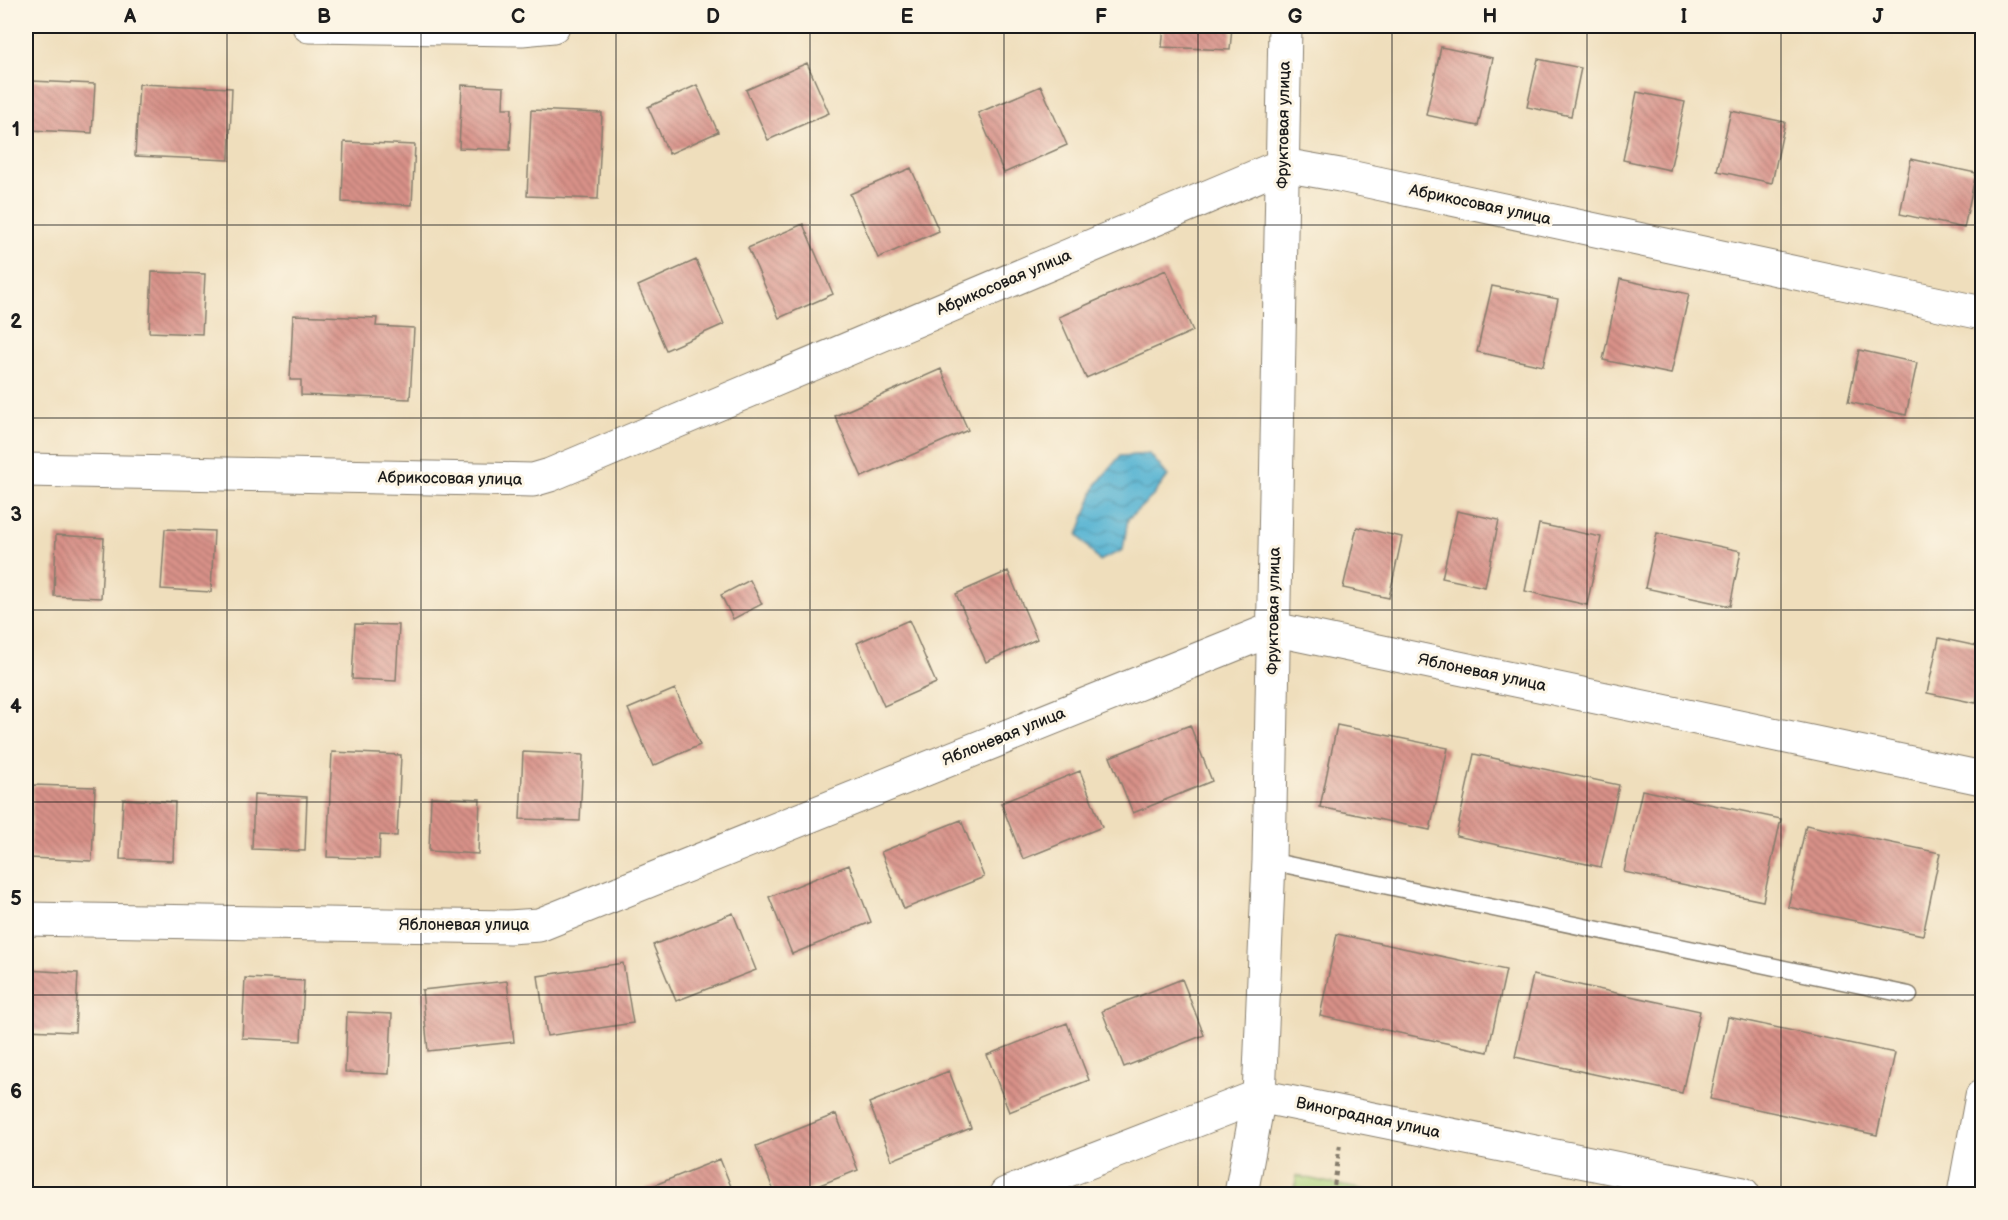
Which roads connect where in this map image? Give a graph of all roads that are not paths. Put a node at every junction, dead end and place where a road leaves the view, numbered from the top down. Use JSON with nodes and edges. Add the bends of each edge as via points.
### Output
{"nodes":[{"id":1,"x":309,"y":26,"type":"edge"},
{"id":2,"x":553,"y":26,"type":"edge"},
{"id":3,"x":1286,"y":26,"type":"edge"},
{"id":4,"x":1283,"y":165,"type":"junction"},
{"id":5,"x":1983,"y":313,"type":"edge"},
{"id":6,"x":26,"y":470,"type":"edge"},
{"id":7,"x":1274,"y":629,"type":"junction"},
{"id":8,"x":1983,"y":778,"type":"edge"},
{"id":9,"x":1269,"y":861,"type":"junction"},
{"id":10,"x":26,"y":919,"type":"edge"},
{"id":11,"x":1909,"y":995,"type":"dead end"},
{"id":12,"x":1259,"y":1096,"type":"junction"},
{"id":13,"x":1983,"y":1096,"type":"edge"},
{"id":14,"x":1006,"y":1194,"type":"edge"},
{"id":15,"x":1241,"y":1194,"type":"edge"},
{"id":16,"x":1743,"y":1194,"type":"edge"},
{"id":17,"x":1964,"y":1194,"type":"edge"}],
"edges":[{"from":1,"to":2,"type":"street"},
{"from":3,"to":4,"type":"street","name":"Фруктовая улица"},
{"from":4,"to":5,"type":"street","name":"Абрикосовая улица"},
{"from":4,"to":6,"type":"street","name":"Абрикосовая улица","via":[[533,480]]},
{"from":4,"to":7,"type":"street","name":"Фруктовая улица"},
{"from":7,"to":8,"type":"street","name":"Яблоневая улица"},
{"from":7,"to":9,"type":"street","name":"Фруктовая улица"},
{"from":7,"to":10,"type":"street","name":"Яблоневая улица","via":[[539,925]]},
{"from":9,"to":11,"type":"lane"},
{"from":9,"to":12,"type":"street","name":"Фруктовая улица"},
{"from":12,"to":14,"type":"street"},
{"from":12,"to":15,"type":"street","name":"Фруктовая улица"},
{"from":12,"to":16,"type":"street","name":"Виноградная улица"},
{"from":13,"to":17,"type":"street"}]}
